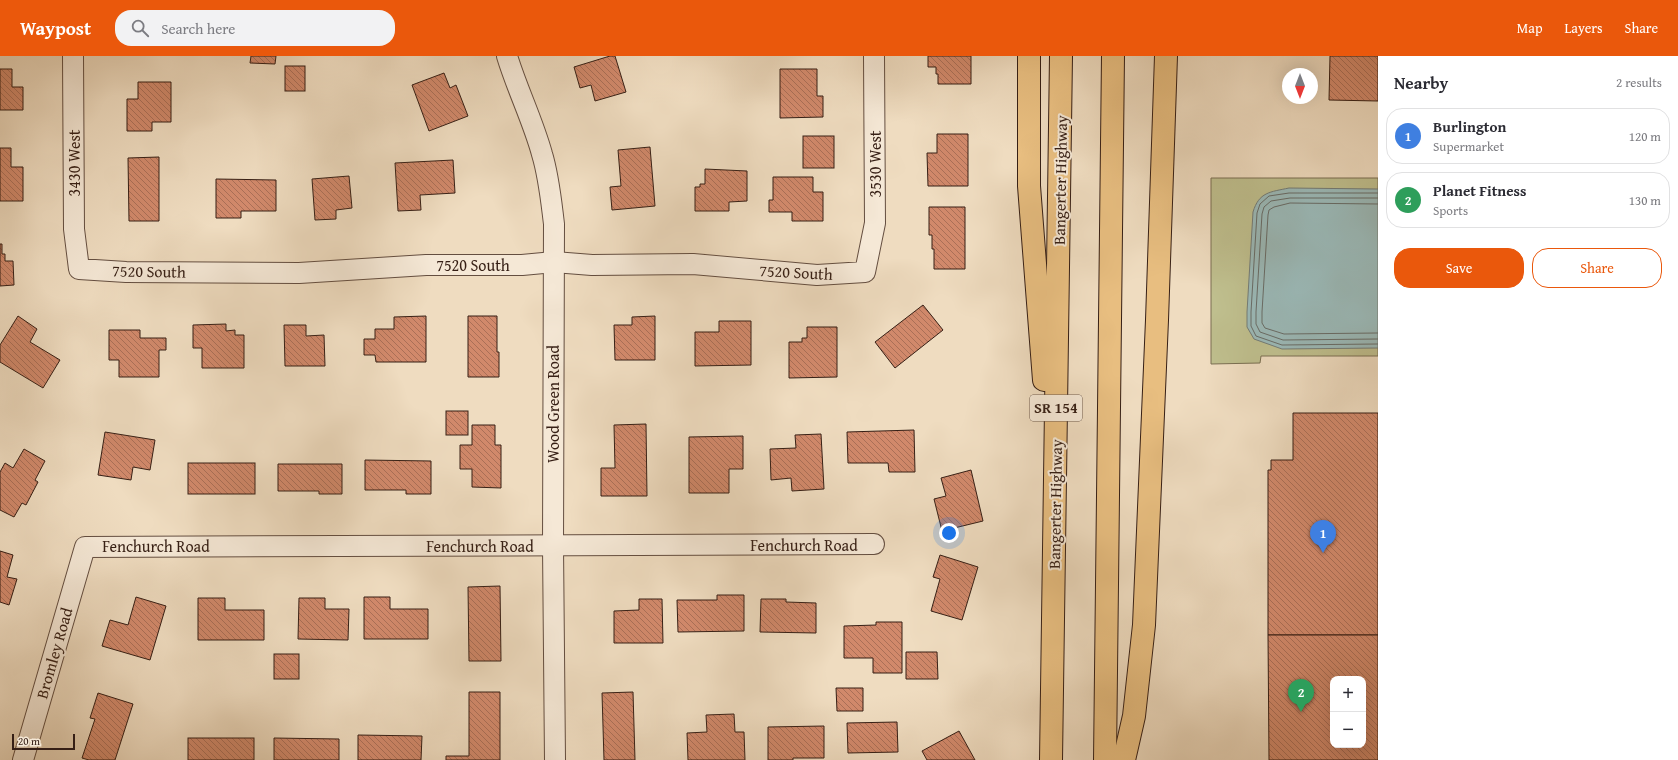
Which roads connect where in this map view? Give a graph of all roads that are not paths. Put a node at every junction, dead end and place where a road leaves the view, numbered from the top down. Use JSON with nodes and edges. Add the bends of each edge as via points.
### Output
{"nodes":[{"id":1,"x":73,"y":56,"type":"edge"},
{"id":2,"x":507,"y":56,"type":"edge"},
{"id":3,"x":874,"y":56,"type":"edge"},
{"id":4,"x":1029,"y":56,"type":"edge"},
{"id":5,"x":1061,"y":56,"type":"edge"},
{"id":6,"x":1113,"y":56,"type":"edge"},
{"id":7,"x":1166,"y":56,"type":"edge"},
{"id":8,"x":554,"y":262,"type":"junction"},
{"id":9,"x":79,"y":269,"type":"joint"},
{"id":10,"x":866,"y":272,"type":"joint"},
{"id":11,"x":1055,"y":513,"type":"junction"},
{"id":12,"x":874,"y":544,"type":"dead end"},
{"id":13,"x":85,"y":546,"type":"joint"},
{"id":14,"x":553,"y":546,"type":"junction"},
{"id":15,"x":23,"y":760,"type":"edge"},
{"id":16,"x":555,"y":760,"type":"edge"},
{"id":17,"x":1051,"y":760,"type":"edge"},
{"id":18,"x":1105,"y":760,"type":"edge"},
{"id":19,"x":1124,"y":760,"type":"edge"}],
"edges":[{"from":1,"to":9,"type":"street","name":"3430 West","via":[[74,229]]},
{"from":2,"to":8,"type":"street","name":"Wood Green Road","via":[[542,153],[550,186]]},
{"from":3,"to":10,"type":"street","name":"3530 West","via":[[875,223]]},
{"from":4,"to":11,"type":"highway","via":[[1028,186]]},
{"from":5,"to":11,"type":"highway","name":"Bangerter Highway","number":"SR 154"},
{"from":6,"to":18,"type":"highway"},
{"from":7,"to":19,"type":"highway","via":[[1144,625],[1134,716]]},
{"from":8,"to":9,"type":"street","name":"7520 South","via":[[522,265],[405,265],[299,273],[126,272]]},
{"from":8,"to":10,"type":"street","name":"7520 South","via":[[592,265],[693,264],[817,275]]},
{"from":8,"to":14,"type":"street","name":"Wood Green Road"},
{"from":11,"to":17,"type":"highway","name":"Bangerter Highway","number":"SR 154"},
{"from":12,"to":14,"type":"street","name":"Fenchurch Road"},
{"from":13,"to":14,"type":"street","name":"Fenchurch Road"},
{"from":13,"to":15,"type":"street","name":"Bromley Road"},
{"from":14,"to":16,"type":"street","name":"Wood Green Road"}]}
